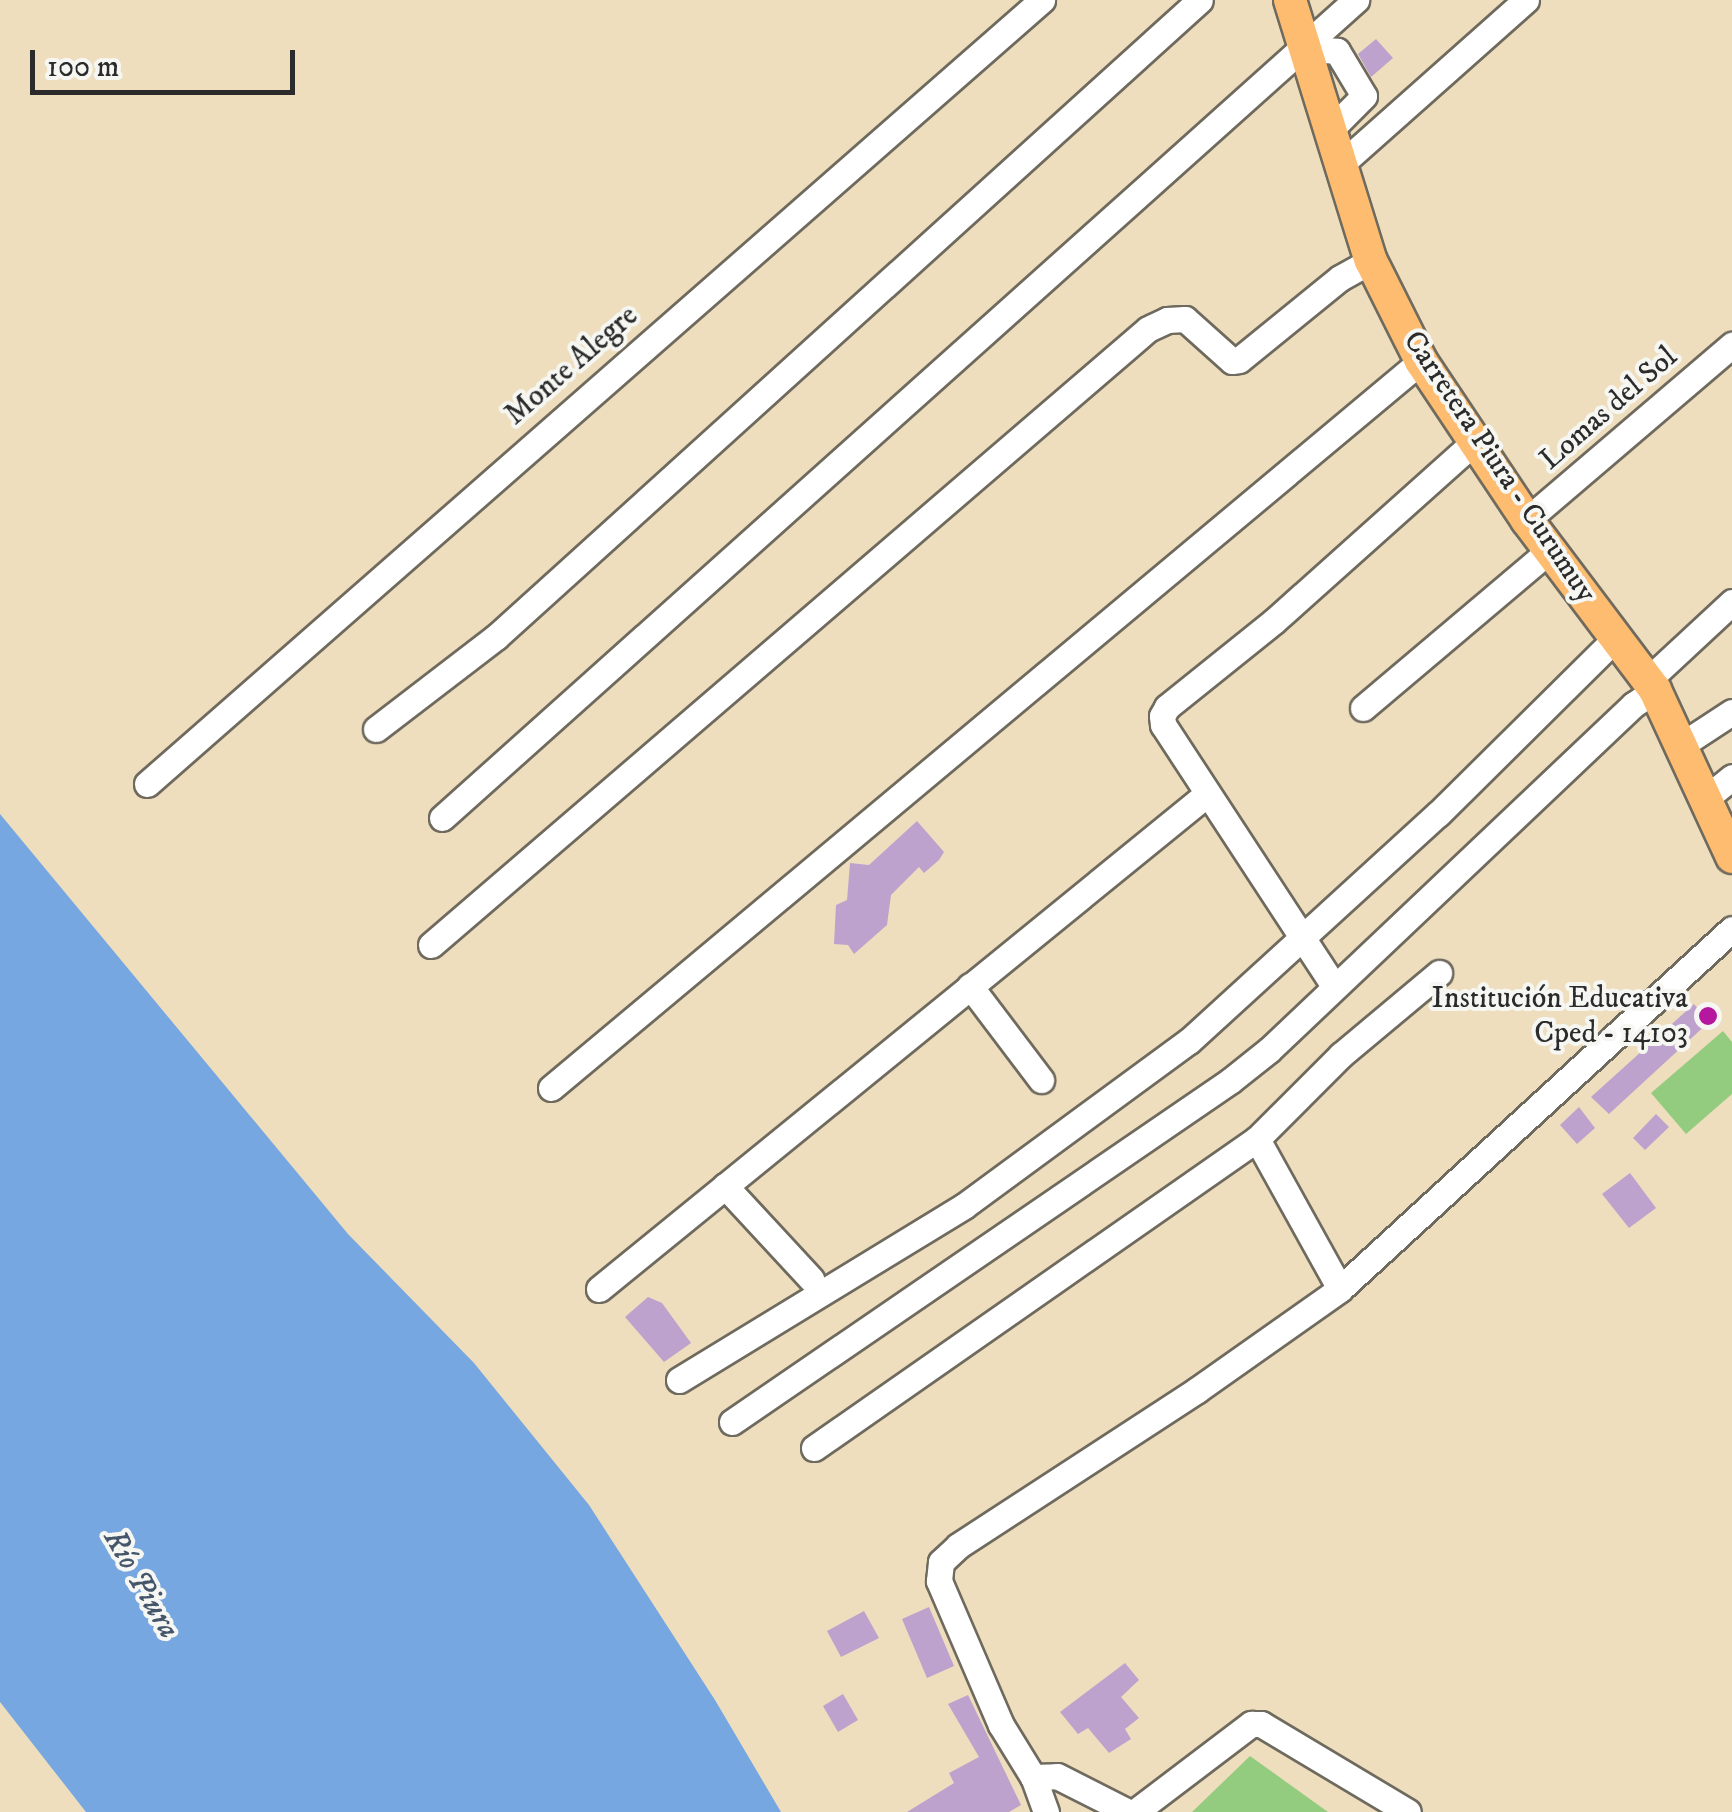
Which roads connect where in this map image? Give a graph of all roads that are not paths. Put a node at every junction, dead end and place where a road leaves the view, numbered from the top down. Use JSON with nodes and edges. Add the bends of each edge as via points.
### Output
{"nodes":[{"id":1,"x":1042,"y":0,"type":"edge"},
{"id":2,"x":1200,"y":0,"type":"edge"},
{"id":3,"x":1290,"y":0,"type":"edge"},
{"id":4,"x":1356,"y":0,"type":"edge"},
{"id":5,"x":1526,"y":0,"type":"edge"},
{"id":6,"x":1302,"y":49,"type":"junction"},
{"id":7,"x":1328,"y":132,"type":"junction"},
{"id":8,"x":1339,"y":166,"type":"junction"},
{"id":9,"x":1371,"y":260,"type":"junction"},
{"id":10,"x":1732,"y":345,"type":"edge"},
{"id":11,"x":1421,"y":361,"type":"junction"},
{"id":12,"x":1474,"y":442,"type":"junction"},
{"id":13,"x":1528,"y":520,"type":"junction"},
{"id":14,"x":1550,"y":550,"type":"junction"},
{"id":15,"x":1732,"y":602,"type":"edge"},
{"id":16,"x":1616,"y":638,"type":"junction"},
{"id":17,"x":1651,"y":686,"type":"junction"},
{"id":18,"x":1363,"y":708,"type":"dead end"},
{"id":19,"x":1724,"y":724,"type":"edge"},
{"id":20,"x":376,"y":729,"type":"dead end"},
{"id":21,"x":1677,"y":740,"type":"junction"},
{"id":22,"x":1732,"y":777,"type":"edge"},
{"id":23,"x":147,"y":784,"type":"dead end"},
{"id":24,"x":1207,"y":794,"type":"junction"},
{"id":25,"x":442,"y":818,"type":"dead end"},
{"id":26,"x":1723,"y":822,"type":"edge"},
{"id":27,"x":1732,"y":929,"type":"edge"},
{"id":28,"x":1301,"y":938,"type":"junction"},
{"id":29,"x":432,"y":945,"type":"dead end"},
{"id":30,"x":1438,"y":973,"type":"dead end"},
{"id":31,"x":970,"y":986,"type":"junction"},
{"id":32,"x":1334,"y":986,"type":"junction"},
{"id":33,"x":1040,"y":1080,"type":"dead end"},
{"id":34,"x":551,"y":1088,"type":"dead end"},
{"id":35,"x":1256,"y":1139,"type":"junction"},
{"id":36,"x":725,"y":1186,"type":"junction"},
{"id":37,"x":811,"y":1280,"type":"dead end"},
{"id":38,"x":599,"y":1289,"type":"dead end"},
{"id":39,"x":1340,"y":1289,"type":"junction"},
{"id":40,"x":680,"y":1380,"type":"dead end"},
{"id":41,"x":732,"y":1422,"type":"dead end"},
{"id":42,"x":814,"y":1448,"type":"dead end"},
{"id":43,"x":1033,"y":1777,"type":"junction"},
{"id":44,"x":1046,"y":1812,"type":"edge"},
{"id":45,"x":1132,"y":1812,"type":"edge"},
{"id":46,"x":1408,"y":1812,"type":"edge"}],
"edges":[{"from":1,"to":23,"type":"street","name":"Monte Alegre"},
{"from":2,"to":20,"type":"street","via":[[496,637]]},
{"from":3,"to":6,"type":"main road","name":"Carretera Piura - Curumuy"},
{"from":4,"to":6,"type":"street"},
{"from":5,"to":8,"type":"street"},
{"from":6,"to":7,"type":"main road","name":"Carretera Piura - Curumuy"},
{"from":6,"to":7,"type":"street","via":[[1337,51],[1364,96]]},
{"from":6,"to":25,"type":"street"},
{"from":7,"to":8,"type":"main road","name":"Carretera Piura - Curumuy"},
{"from":8,"to":9,"type":"main road","name":"Carretera Piura - Curumuy"},
{"from":9,"to":11,"type":"main road","name":"Carretera Piura - Curumuy"},
{"from":9,"to":29,"type":"street","via":[[1239,360],[1185,320],[1148,329]]},
{"from":10,"to":13,"type":"street","name":"Lomas del Sol"},
{"from":11,"to":12,"type":"main road","name":"Carretera Piura - Curumuy"},
{"from":11,"to":34,"type":"street"},
{"from":12,"to":13,"type":"main road","name":"Carretera Piura - Curumuy"},
{"from":12,"to":24,"type":"street","via":[[1274,621],[1166,707],[1162,725]]},
{"from":13,"to":14,"type":"main road","name":"Carretera Piura - Curumuy"},
{"from":14,"to":16,"type":"main road","name":"Carretera Piura - Curumuy"},
{"from":14,"to":18,"type":"street"},
{"from":15,"to":17,"type":"street"},
{"from":16,"to":17,"type":"main road","name":"Carretera Piura - Curumuy"},
{"from":16,"to":28,"type":"street"},
{"from":17,"to":21,"type":"main road","name":"Carretera Piura - Curumuy"},
{"from":17,"to":32,"type":"street"},
{"from":19,"to":21,"type":"street"},
{"from":21,"to":26,"type":"main road","name":"Carretera Piura - Curumuy"},
{"from":22,"to":26,"type":"street"},
{"from":24,"to":28,"type":"street"},
{"from":24,"to":31,"type":"street"},
{"from":27,"to":39,"type":"street"},
{"from":28,"to":32,"type":"street"},
{"from":28,"to":40,"type":"street","via":[[1188,1041],[964,1206]]},
{"from":30,"to":35,"type":"street"},
{"from":31,"to":33,"type":"street"},
{"from":31,"to":36,"type":"street"},
{"from":32,"to":41,"type":"street","via":[[1230,1081]]},
{"from":35,"to":39,"type":"street"},
{"from":35,"to":42,"type":"street"},
{"from":36,"to":37,"type":"street"},
{"from":36,"to":38,"type":"street"},
{"from":39,"to":43,"type":"street","via":[[941,1562],[938,1581],[1001,1724]]},
{"from":43,"to":44,"type":"street"},
{"from":43,"to":45,"type":"street","via":[[1057,1776]]},
{"from":45,"to":46,"type":"street","via":[[1251,1724]]}]}
